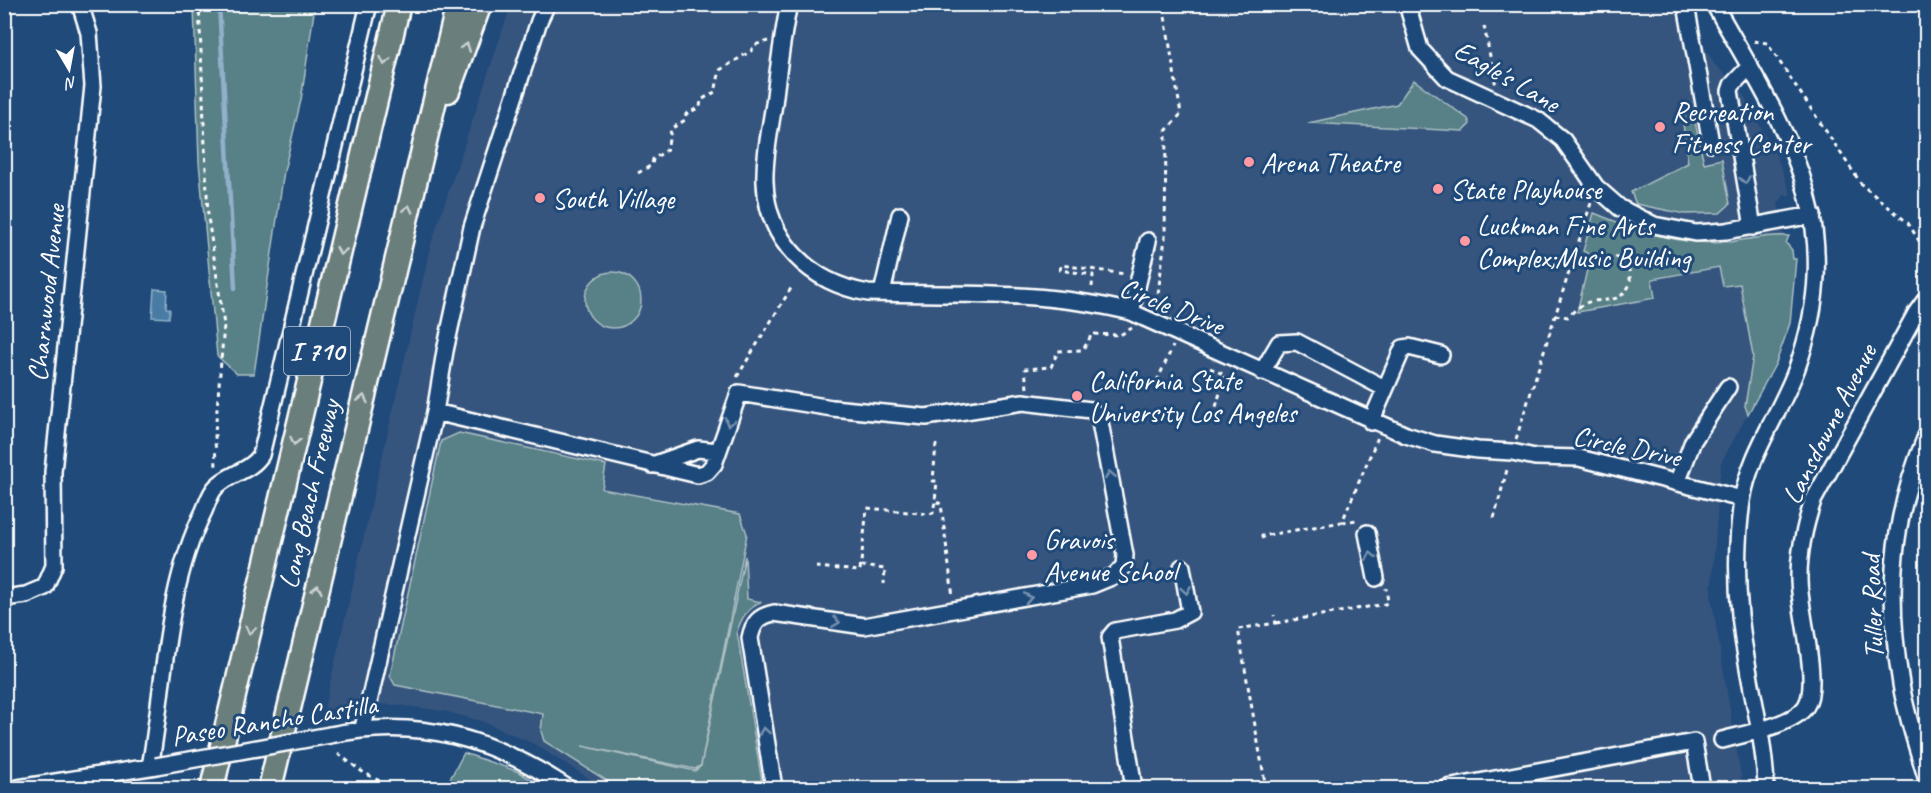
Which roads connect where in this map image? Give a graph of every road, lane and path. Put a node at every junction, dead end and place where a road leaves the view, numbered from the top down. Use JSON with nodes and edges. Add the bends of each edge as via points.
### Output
{"nodes":[{"id":1,"x":80,"y":4,"type":"edge"},
{"id":2,"x":199,"y":4,"type":"edge"},
{"id":3,"x":369,"y":4,"type":"edge"},
{"id":4,"x":399,"y":4,"type":"edge"},
{"id":5,"x":458,"y":4,"type":"edge"},
{"id":6,"x":480,"y":4,"type":"edge"},
{"id":7,"x":547,"y":4,"type":"edge"},
{"id":8,"x":789,"y":4,"type":"edge"},
{"id":9,"x":1163,"y":4,"type":"edge"},
{"id":10,"x":1407,"y":4,"type":"edge"},
{"id":11,"x":1686,"y":4,"type":"edge"},
{"id":12,"x":1714,"y":4,"type":"edge"},
{"id":13,"x":1920,"y":4,"type":"edge"},
{"id":14,"x":1926,"y":21,"type":"edge"},
{"id":15,"x":1484,"y":26,"type":"dead end"},
{"id":16,"x":773,"y":39,"type":"dead end"},
{"id":17,"x":1754,"y":41,"type":"dead end"},
{"id":18,"x":1749,"y":67,"type":"junction"},
{"id":19,"x":1926,"y":97,"type":"edge"},
{"id":20,"x":1500,"y":103,"type":"junction"},
{"id":21,"x":1711,"y":143,"type":"dead end"},
{"id":22,"x":420,"y":159,"type":"junction"},
{"id":23,"x":638,"y":172,"type":"dead end"},
{"id":24,"x":1926,"y":174,"type":"edge"},
{"id":25,"x":1596,"y":187,"type":"junction"},
{"id":26,"x":900,"y":215,"type":"dead end"},
{"id":27,"x":1813,"y":215,"type":"junction"},
{"id":28,"x":1753,"y":226,"type":"junction"},
{"id":29,"x":1165,"y":238,"type":"junction"},
{"id":30,"x":1148,"y":241,"type":"joint"},
{"id":31,"x":1926,"y":251,"type":"edge"},
{"id":32,"x":1571,"y":262,"type":"junction"},
{"id":33,"x":1128,"y":274,"type":"dead end"},
{"id":34,"x":793,"y":285,"type":"dead end"},
{"id":35,"x":1092,"y":287,"type":"dead end"},
{"id":36,"x":882,"y":293,"type":"junction"},
{"id":37,"x":1926,"y":299,"type":"edge"},
{"id":38,"x":1157,"y":303,"type":"dead end"},
{"id":39,"x":1555,"y":315,"type":"junction"},
{"id":40,"x":1132,"y":319,"type":"junction"},
{"id":41,"x":1173,"y":346,"type":"dead end"},
{"id":42,"x":1441,"y":355,"type":"dead end"},
{"id":43,"x":1210,"y":368,"type":"dead end"},
{"id":44,"x":1262,"y":372,"type":"junction"},
{"id":45,"x":745,"y":381,"type":"dead end"},
{"id":46,"x":1157,"y":381,"type":"dead end"},
{"id":47,"x":1728,"y":387,"type":"dead end"},
{"id":48,"x":1384,"y":388,"type":"junction"},
{"id":49,"x":1017,"y":389,"type":"dead end"},
{"id":50,"x":1216,"y":407,"type":"dead end"},
{"id":51,"x":435,"y":412,"type":"junction"},
{"id":52,"x":1375,"y":428,"type":"junction"},
{"id":53,"x":1926,"y":436,"type":"edge"},
{"id":54,"x":936,"y":444,"type":"dead end"},
{"id":55,"x":718,"y":451,"type":"junction"},
{"id":56,"x":1512,"y":452,"type":"junction"},
{"id":57,"x":652,"y":465,"type":"junction"},
{"id":58,"x":1677,"y":483,"type":"junction"},
{"id":59,"x":216,"y":487,"type":"junction"},
{"id":60,"x":1742,"y":499,"type":"junction"},
{"id":61,"x":935,"y":501,"type":"junction"},
{"id":62,"x":1494,"y":518,"type":"dead end"},
{"id":63,"x":1342,"y":522,"type":"junction"},
{"id":64,"x":1364,"y":526,"type":"joint"},
{"id":65,"x":1263,"y":539,"type":"dead end"},
{"id":66,"x":861,"y":566,"type":"junction"},
{"id":67,"x":816,"y":567,"type":"dead end"},
{"id":68,"x":1182,"y":567,"type":"dead end"},
{"id":69,"x":1380,"y":578,"type":"joint"},
{"id":70,"x":884,"y":584,"type":"dead end"},
{"id":71,"x":4,"y":598,"type":"edge"},
{"id":72,"x":954,"y":610,"type":"junction"},
{"id":73,"x":1274,"y":615,"type":"dead end"},
{"id":74,"x":1276,"y":623,"type":"junction"},
{"id":75,"x":363,"y":728,"type":"junction"},
{"id":76,"x":1759,"y":729,"type":"junction"},
{"id":77,"x":1722,"y":740,"type":"dead end"},
{"id":78,"x":338,"y":754,"type":"dead end"},
{"id":79,"x":153,"y":767,"type":"junction"},
{"id":80,"x":1926,"y":777,"type":"edge"},
{"id":81,"x":1447,"y":788,"type":"edge"},
{"id":82,"x":18,"y":789,"type":"edge"},
{"id":83,"x":212,"y":789,"type":"edge"},
{"id":84,"x":270,"y":789,"type":"edge"},
{"id":85,"x":389,"y":789,"type":"edge"},
{"id":86,"x":568,"y":789,"type":"edge"},
{"id":87,"x":774,"y":789,"type":"edge"},
{"id":88,"x":1134,"y":789,"type":"edge"},
{"id":89,"x":1266,"y":789,"type":"edge"},
{"id":90,"x":1702,"y":789,"type":"edge"},
{"id":91,"x":1766,"y":789,"type":"edge"}],
"edges":[{"from":1,"to":71,"type":"street","name":"Charnwood Avenue","via":[[89,33],[93,86],[53,472],[54,566],[45,587]]},
{"from":2,"to":59,"type":"path","via":[[208,217],[224,325],[215,433]]},
{"from":3,"to":59,"type":"street","via":[[261,456]]},
{"from":4,"to":83,"type":"highway","name":"Long Beach Freeway","number":"I 710","one_way":true},
{"from":5,"to":22,"type":"highway","name":"Long Beach Freeway","number":"I 710"},
{"from":22,"to":6,"type":"highway","one_way":true},
{"from":7,"to":51,"type":"street","via":[[472,227],[444,351]]},
{"from":8,"to":36,"type":"street","name":"Circle Drive","via":[[765,180],[772,220],[792,254],[824,280],[845,289]]},
{"from":9,"to":29,"type":"path","via":[[1181,114],[1166,131]]},
{"from":10,"to":20,"type":"street","name":"Eagle's Lane","via":[[1420,49],[1447,78]]},
{"from":11,"to":21,"type":"street"},
{"from":12,"to":18,"type":"street"},
{"from":13,"to":14,"type":"path"},
{"from":15,"to":20,"type":"path"},
{"from":16,"to":23,"type":"path","via":[[754,45],[751,51],[720,70],[715,92],[671,129],[668,150]]},
{"from":17,"to":31,"type":"path","via":[[1767,43],[1862,185],[1908,223]]},
{"from":18,"to":27,"type":"street","via":[[1794,152]]},
{"from":18,"to":28,"type":"street","one_way":true,"via":[[1730,91]]},
{"from":19,"to":24,"type":"path"},
{"from":20,"to":25,"type":"street","name":"Eagle's Lane","via":[[1538,120],[1563,141]]},
{"from":84,"to":22,"type":"highway","name":"Long Beach Freeway","number":"I 710","one_way":true},
{"from":25,"to":28,"type":"street","name":"Eagle's Lane","via":[[1620,208],[1654,225],[1696,233]]},
{"from":25,"to":32,"type":"path"},
{"from":26,"to":36,"type":"street"},
{"from":27,"to":28,"type":"street","name":"Eagle's Lane"},
{"from":27,"to":60,"type":"street","via":[[1817,278],[1811,321],[1796,370],[1762,442]]},
{"from":29,"to":30,"type":"path"},
{"from":29,"to":38,"type":"path"},
{"from":30,"to":40,"type":"street"},
{"from":32,"to":39,"type":"path"},
{"from":32,"to":39,"type":"path","via":[[1583,265],[1609,255],[1619,258],[1627,265],[1630,284],[1621,297],[1611,302],[1592,301],[1580,305],[1568,317]]},
{"from":33,"to":35,"type":"path","via":[[1061,265],[1060,270],[1093,275]]},
{"from":34,"to":45,"type":"path","via":[[737,377]]},
{"from":36,"to":40,"type":"street","name":"Circle Drive","via":[[1072,299]]},
{"from":37,"to":76,"type":"street","name":"Lansdowne Avenue","via":[[1806,522],[1799,579],[1810,696],[1799,714]]},
{"from":39,"to":56,"type":"path"},
{"from":40,"to":44,"type":"street","name":"Circle Drive"},
{"from":40,"to":49,"type":"path","via":[[1120,334],[1092,334],[1083,350],[1058,351],[1051,367],[1025,369],[1028,387]]},
{"from":41,"to":46,"type":"path"},
{"from":42,"to":48,"type":"street","via":[[1403,348]]},
{"from":43,"to":50,"type":"path","via":[[1225,375]]},
{"from":44,"to":48,"type":"street","via":[[1279,343],[1297,342]]},
{"from":44,"to":52,"type":"street","name":"Circle Drive"},
{"from":47,"to":58,"type":"street","via":[[1694,441]]},
{"from":48,"to":52,"type":"street"},
{"from":51,"to":57,"type":"street"},
{"from":51,"to":75,"type":"street"},
{"from":52,"to":56,"type":"street","name":"Circle Drive","via":[[1435,444]]},
{"from":52,"to":63,"type":"path"},
{"from":53,"to":80,"type":"street","name":"Tuller Road","via":[[1900,515],[1893,583],[1901,684]]},
{"from":54,"to":61,"type":"path"},
{"from":55,"to":57,"type":"street","via":[[698,449]]},
{"from":55,"to":57,"type":"street","via":[[707,472],[698,475]]},
{"from":72,"to":55,"type":"street","one_way":true,"via":[[1092,585],[1114,576],[1124,566],[1099,417],[1091,410],[1023,402],[926,417],[832,408],[739,393]]},
{"from":56,"to":58,"type":"street","name":"Circle Drive","via":[[1535,458],[1578,458]]},
{"from":56,"to":62,"type":"path"},
{"from":58,"to":60,"type":"street","name":"Circle Drive"},
{"from":59,"to":79,"type":"street","via":[[192,535],[182,567]]},
{"from":60,"to":76,"type":"street","via":[[1737,549],[1741,628]]},
{"from":61,"to":66,"type":"path","via":[[933,513],[929,514],[867,508]]},
{"from":61,"to":72,"type":"path","via":[[941,504]]},
{"from":63,"to":64,"type":"path"},
{"from":63,"to":65,"type":"path","via":[[1262,536]]},
{"from":69,"to":64,"type":"street","one_way":true},
{"from":66,"to":67,"type":"path","via":[[860,571]]},
{"from":66,"to":70,"type":"path","via":[[885,569]]},
{"from":68,"to":88,"type":"street","one_way":true,"via":[[1190,612],[1175,620],[1115,631],[1110,637]]},
{"from":69,"to":74,"type":"path","via":[[1388,599],[1385,604]]},
{"from":87,"to":72,"type":"street","one_way":true,"via":[[750,638],[752,627],[762,616],[774,613],[864,626]]},
{"from":73,"to":74,"type":"path"},
{"from":74,"to":89,"type":"path","via":[[1238,629]]},
{"from":75,"to":79,"type":"street","name":"Paseo Rancho Castilla","bridge":true},
{"from":75,"to":86,"type":"street","name":"Paseo Rancho Castilla","via":[[394,726],[467,739],[507,754]]},
{"from":76,"to":77,"type":"street","name":"Lansdowne Avenue"},
{"from":76,"to":91,"type":"street"},
{"from":78,"to":85,"type":"path"},
{"from":79,"to":82,"type":"street","name":"Paseo Rancho Castilla"},
{"from":81,"to":90,"type":"street","via":[[1694,742]]}]}
